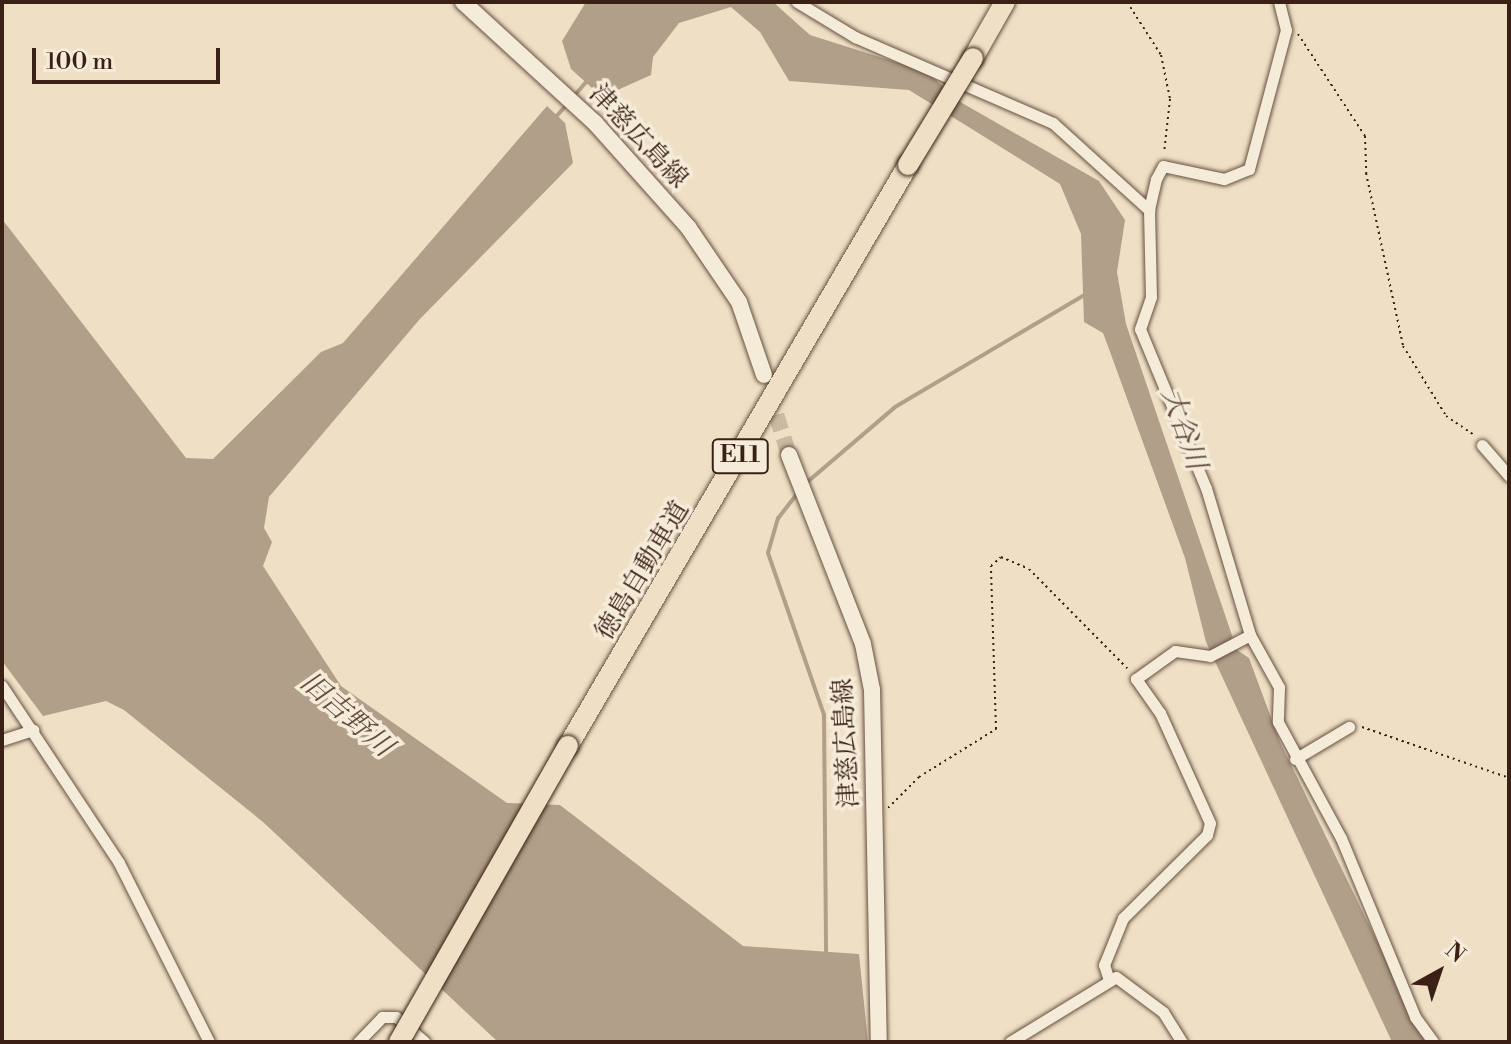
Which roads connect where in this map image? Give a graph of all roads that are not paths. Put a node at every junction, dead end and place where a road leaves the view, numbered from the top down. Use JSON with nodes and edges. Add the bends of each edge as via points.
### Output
{"nodes":[{"id":1,"x":463,"y":2,"type":"edge"},
{"id":2,"x":797,"y":2,"type":"edge"},
{"id":3,"x":1005,"y":2,"type":"edge"},
{"id":4,"x":1279,"y":2,"type":"edge"},
{"id":5,"x":1149,"y":210,"type":"junction"},
{"id":6,"x":764,"y":375,"type":"tunnel mouth"},
{"id":7,"x":1482,"y":445,"type":"road end"},
{"id":8,"x":789,"y":455,"type":"tunnel mouth"},
{"id":9,"x":1509,"y":476,"type":"edge"},
{"id":10,"x":1244,"y":638,"type":"junction"},
{"id":11,"x":2,"y":686,"type":"edge"},
{"id":12,"x":1349,"y":727,"type":"road end"},
{"id":13,"x":33,"y":730,"type":"junction"},
{"id":14,"x":2,"y":740,"type":"edge"},
{"id":15,"x":1295,"y":759,"type":"junction"},
{"id":16,"x":1108,"y":977,"type":"junction"},
{"id":17,"x":209,"y":1042,"type":"edge"},
{"id":18,"x":358,"y":1042,"type":"edge"},
{"id":19,"x":399,"y":1042,"type":"edge"},
{"id":20,"x":425,"y":1042,"type":"edge"},
{"id":21,"x":879,"y":1042,"type":"edge"},
{"id":22,"x":1010,"y":1042,"type":"edge"},
{"id":23,"x":1182,"y":1042,"type":"edge"},
{"id":24,"x":1433,"y":1042,"type":"edge"}],
"edges":[{"from":1,"to":6,"type":"main road","name":"津慈広島線","via":[[595,123],[688,227],[722,277]]},
{"from":2,"to":5,"type":"street","via":[[855,37],[1053,123]]},
{"from":3,"to":19,"type":"highway","name":"徳島自動車道","number":"E11","bridge":true},
{"from":4,"to":5,"type":"street","via":[[1286,30],[1249,169],[1224,179],[1163,166]]},
{"from":5,"to":10,"type":"street","via":[[1151,297],[1140,329],[1147,359],[1206,488]]},
{"from":7,"to":9,"type":"street"},
{"from":8,"to":21,"type":"main road","name":"津慈広島線","via":[[863,644],[872,690]]},
{"from":10,"to":15,"type":"street","via":[[1279,687],[1278,722]]},
{"from":10,"to":16,"type":"street","via":[[1210,656],[1175,651],[1136,679],[1160,713],[1210,823],[1207,835],[1123,918],[1104,965]]},
{"from":11,"to":13,"type":"street"},
{"from":12,"to":15,"type":"street"},
{"from":13,"to":14,"type":"street"},
{"from":13,"to":17,"type":"street","via":[[119,863]]},
{"from":15,"to":24,"type":"street","via":[[1341,838],[1415,1017]]},
{"from":16,"to":22,"type":"street"},
{"from":16,"to":23,"type":"street","via":[[1149,999]]},
{"from":18,"to":20,"type":"street","via":[[382,1017],[396,1017]]}]}
